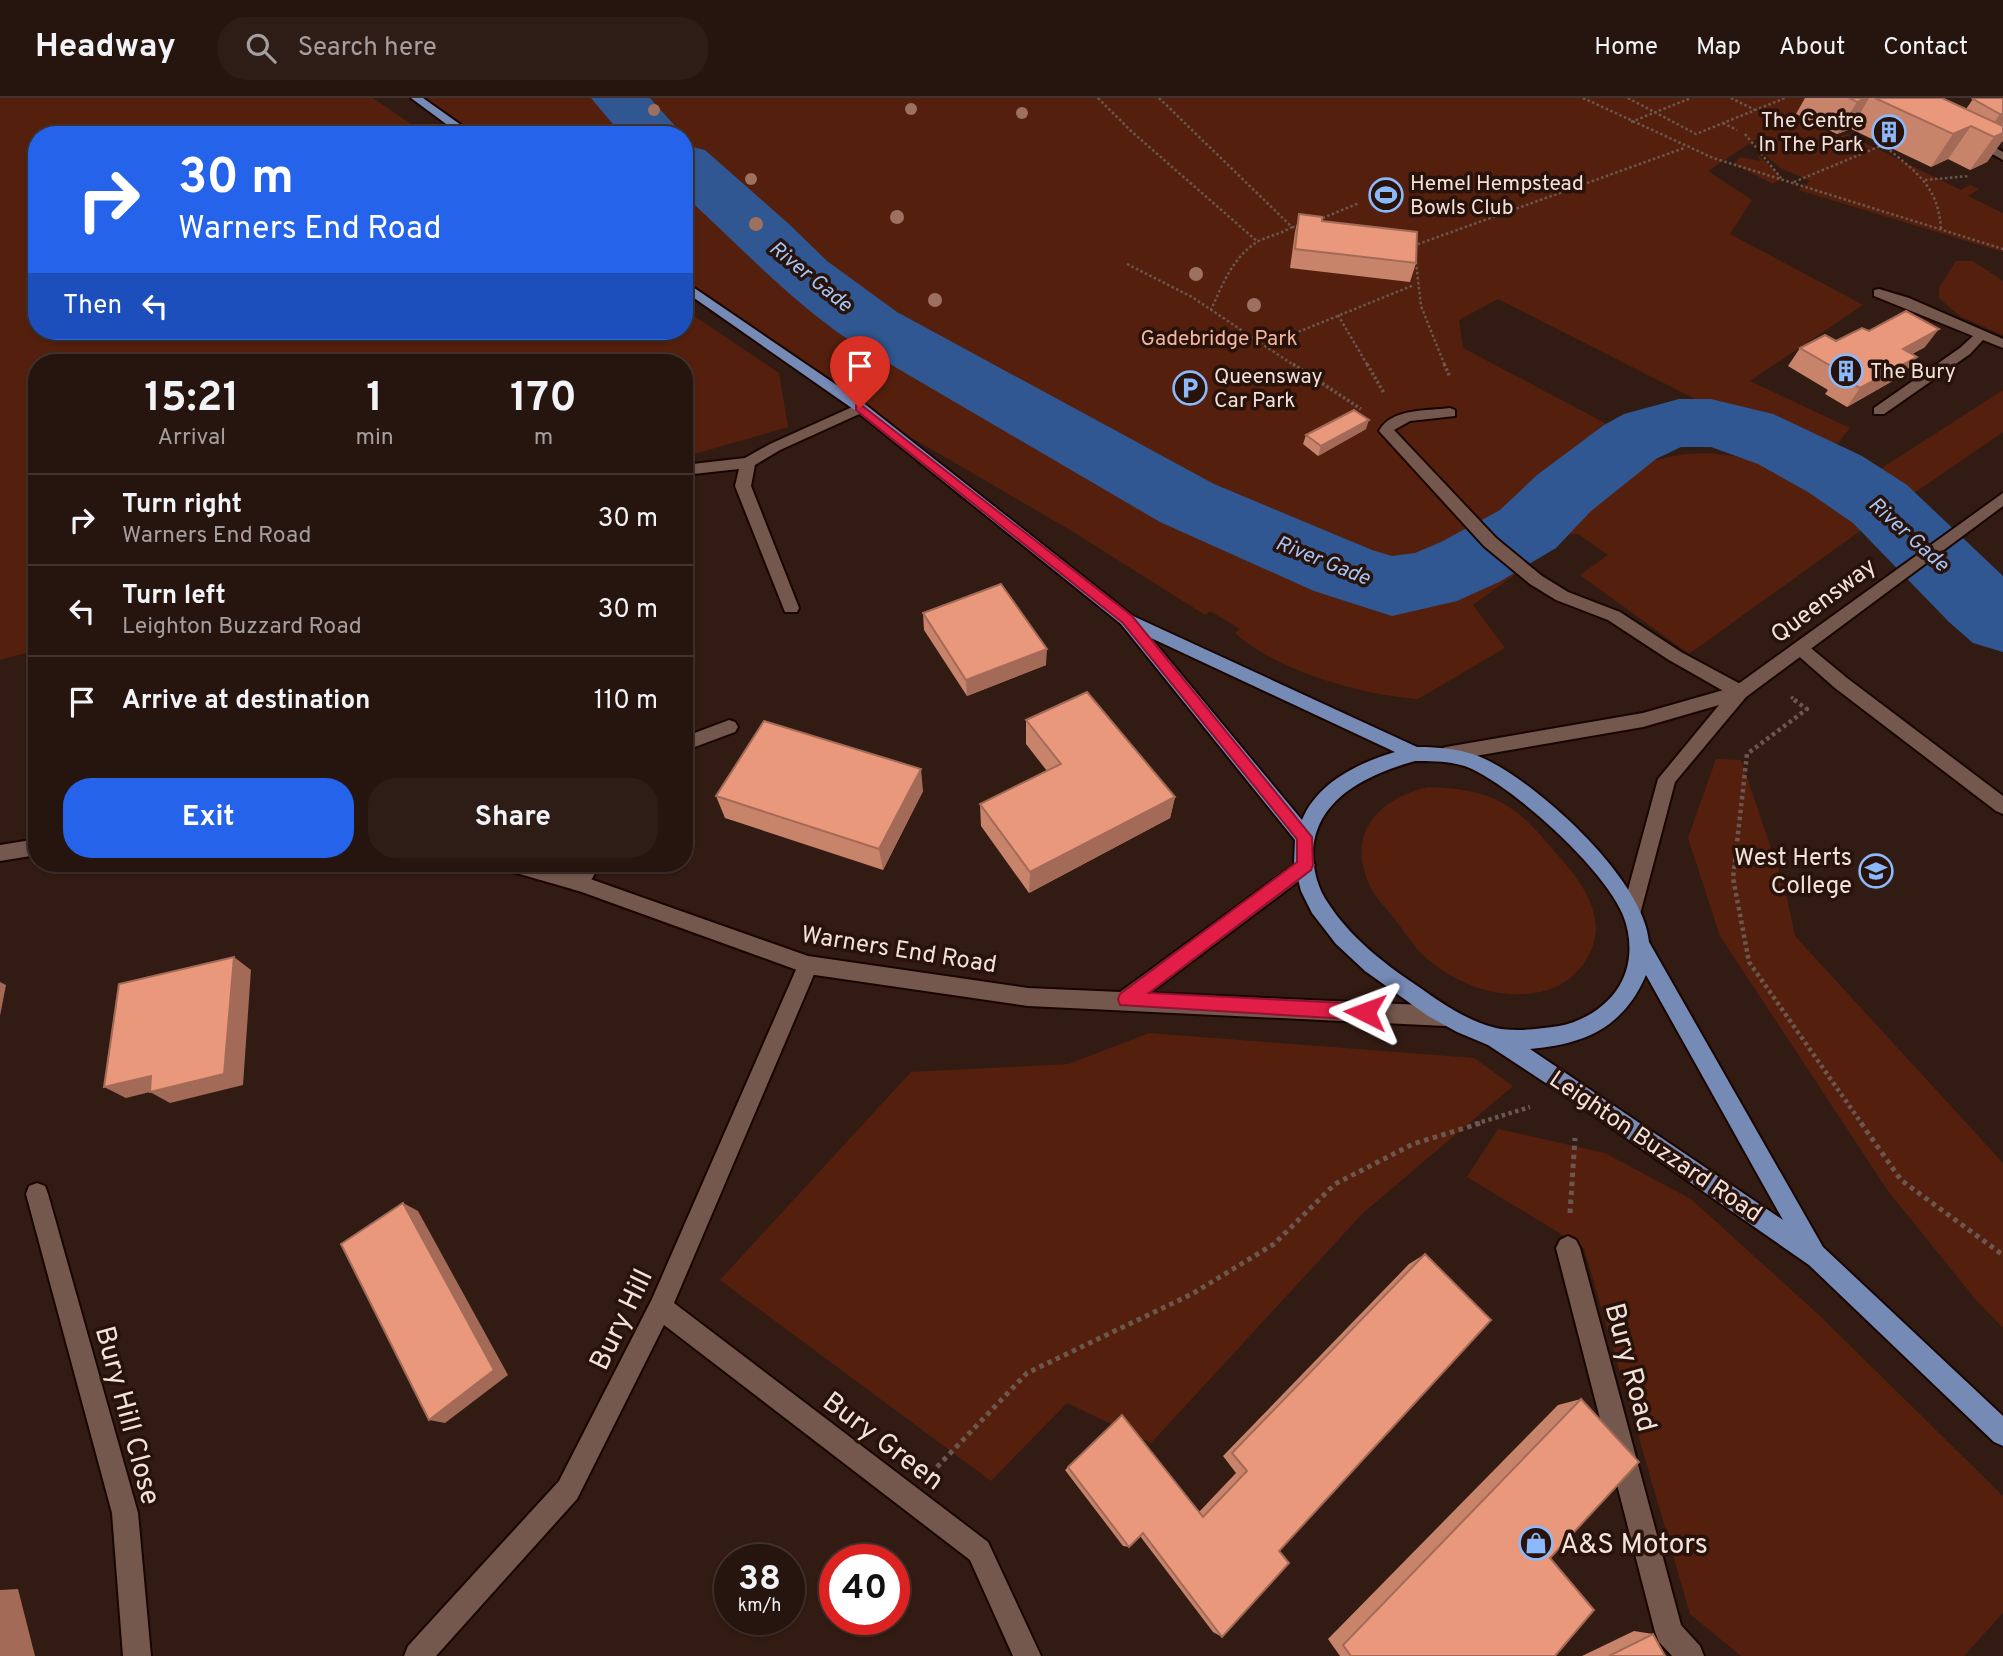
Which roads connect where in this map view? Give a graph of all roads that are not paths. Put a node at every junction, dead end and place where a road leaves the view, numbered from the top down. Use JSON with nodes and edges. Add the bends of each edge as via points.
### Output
{"nodes":[{"id":1,"x":416,"y":98,"type":"edge"},
{"id":2,"x":456,"y":126,"type":"edge"},
{"id":3,"x":1961,"y":131,"type":"edge"},
{"id":4,"x":2003,"y":157,"type":"edge"},
{"id":5,"x":693,"y":291,"type":"edge"},
{"id":6,"x":1878,"y":293,"type":"dead end"},
{"id":7,"x":1981,"y":335,"type":"junction"},
{"id":8,"x":2003,"y":344,"type":"edge"},
{"id":9,"x":860,"y":408,"type":"junction"},
{"id":10,"x":1879,"y":411,"type":"dead end"},
{"id":11,"x":1450,"y":413,"type":"dead end"},
{"id":12,"x":748,"y":463,"type":"junction"},
{"id":13,"x":693,"y":469,"type":"edge"},
{"id":14,"x":2003,"y":498,"type":"edge"},
{"id":15,"x":1490,"y":542,"type":"joint"},
{"id":16,"x":1506,"y":555,"type":"joint"},
{"id":17,"x":791,"y":608,"type":"dead end"},
{"id":18,"x":1127,"y":620,"type":"junction"},
{"id":19,"x":1800,"y":648,"type":"junction"},
{"id":20,"x":1740,"y":692,"type":"junction"},
{"id":21,"x":729,"y":727,"type":"dead end"},
{"id":22,"x":693,"y":741,"type":"edge"},
{"id":23,"x":1415,"y":754,"type":"junction"},
{"id":24,"x":1446,"y":754,"type":"junction"},
{"id":25,"x":2003,"y":806,"type":"edge"},
{"id":26,"x":1304,"y":837,"type":"junction"},
{"id":27,"x":28,"y":848,"type":"edge"},
{"id":28,"x":0,"y":853,"type":"edge"},
{"id":29,"x":1305,"y":865,"type":"junction"},
{"id":30,"x":540,"y":872,"type":"edge"},
{"id":31,"x":586,"y":872,"type":"edge"},
{"id":32,"x":579,"y":883,"type":"junction"},
{"id":33,"x":1632,"y":912,"type":"junction"},
{"id":34,"x":1640,"y":946,"type":"junction"},
{"id":35,"x":808,"y":965,"type":"junction"},
{"id":36,"x":1126,"y":999,"type":"junction"},
{"id":37,"x":1445,"y":1016,"type":"junction"},
{"id":38,"x":1494,"y":1038,"type":"junction"},
{"id":39,"x":37,"y":1195,"type":"dead end"},
{"id":40,"x":1568,"y":1248,"type":"road end"},
{"id":41,"x":1816,"y":1257,"type":"junction"},
{"id":42,"x":660,"y":1307,"type":"junction"},
{"id":43,"x":2003,"y":1433,"type":"edge"},
{"id":44,"x":137,"y":1656,"type":"edge"},
{"id":45,"x":418,"y":1656,"type":"edge"},
{"id":46,"x":1027,"y":1656,"type":"edge"},
{"id":47,"x":1690,"y":1656,"type":"edge"}],
"edges":[{"from":1,"to":2,"type":"main road"},
{"from":3,"to":4,"type":"street"},
{"from":5,"to":9,"type":"main road"},
{"from":6,"to":7,"type":"street"},
{"from":7,"to":8,"type":"street"},
{"from":7,"to":10,"type":"street"},
{"from":9,"to":12,"type":"street"},
{"from":9,"to":18,"type":"main road"},
{"from":11,"to":15,"type":"street","via":[[1392,426]]},
{"from":12,"to":13,"type":"street"},
{"from":12,"to":17,"type":"street","via":[[743,486]]},
{"from":14,"to":19,"type":"street","name":"Queensway"},
{"from":15,"to":16,"type":"lane"},
{"from":16,"to":20,"type":"street","via":[[1562,596],[1614,616]]},
{"from":18,"to":23,"type":"main road"},
{"from":18,"to":26,"type":"main road"},
{"from":19,"to":20,"type":"street","name":"Queensway"},
{"from":19,"to":25,"type":"street"},
{"from":20,"to":24,"type":"street","name":"Queensway","via":[[1643,720]]},
{"from":20,"to":33,"type":"street","name":"Queensway","via":[[1667,779]]},
{"from":21,"to":22,"type":"street"},
{"from":23,"to":24,"type":"main road"},
{"from":23,"to":26,"type":"main road","via":[[1387,760],[1338,785],[1318,806]]},
{"from":24,"to":33,"type":"main road","via":[[1478,764],[1540,806],[1602,870]]},
{"from":26,"to":29,"type":"main road","name":"Leighton Buzzard Road"},
{"from":27,"to":28,"type":"street"},
{"from":29,"to":36,"type":"street"},
{"from":29,"to":37,"type":"main road","name":"Leighton Buzzard Road","via":[[1311,891],[1337,932],[1378,972]]},
{"from":30,"to":32,"type":"street","name":"Warners End Road"},
{"from":31,"to":32,"type":"street"},
{"from":32,"to":35,"type":"street","name":"Warners End Road"},
{"from":33,"to":34,"type":"main road"},
{"from":34,"to":38,"type":"main road","via":[[1639,967],[1628,993],[1609,1015],[1582,1030],[1550,1038]]},
{"from":34,"to":41,"type":"main road","name":"Leighton Buzzard Road"},
{"from":35,"to":36,"type":"street","name":"Warners End Road","via":[[1028,997]]},
{"from":35,"to":42,"type":"street","name":"Bury Hill"},
{"from":36,"to":37,"type":"street","name":"Warners End Road"},
{"from":37,"to":38,"type":"main road","name":"Leighton Buzzard Road"},
{"from":38,"to":41,"type":"main road","name":"Leighton Buzzard Road"},
{"from":39,"to":44,"type":"street","name":"Bury Hill Close","via":[[125,1513]]},
{"from":40,"to":47,"type":"street","name":"Bury Road","via":[[1669,1632]]},
{"from":41,"to":43,"type":"main road","name":"Leighton Buzzard Road"},
{"from":42,"to":45,"type":"street","name":"Bury Hill","via":[[568,1490]]},
{"from":42,"to":46,"type":"street","name":"Bury Green","via":[[979,1551]]}]}
